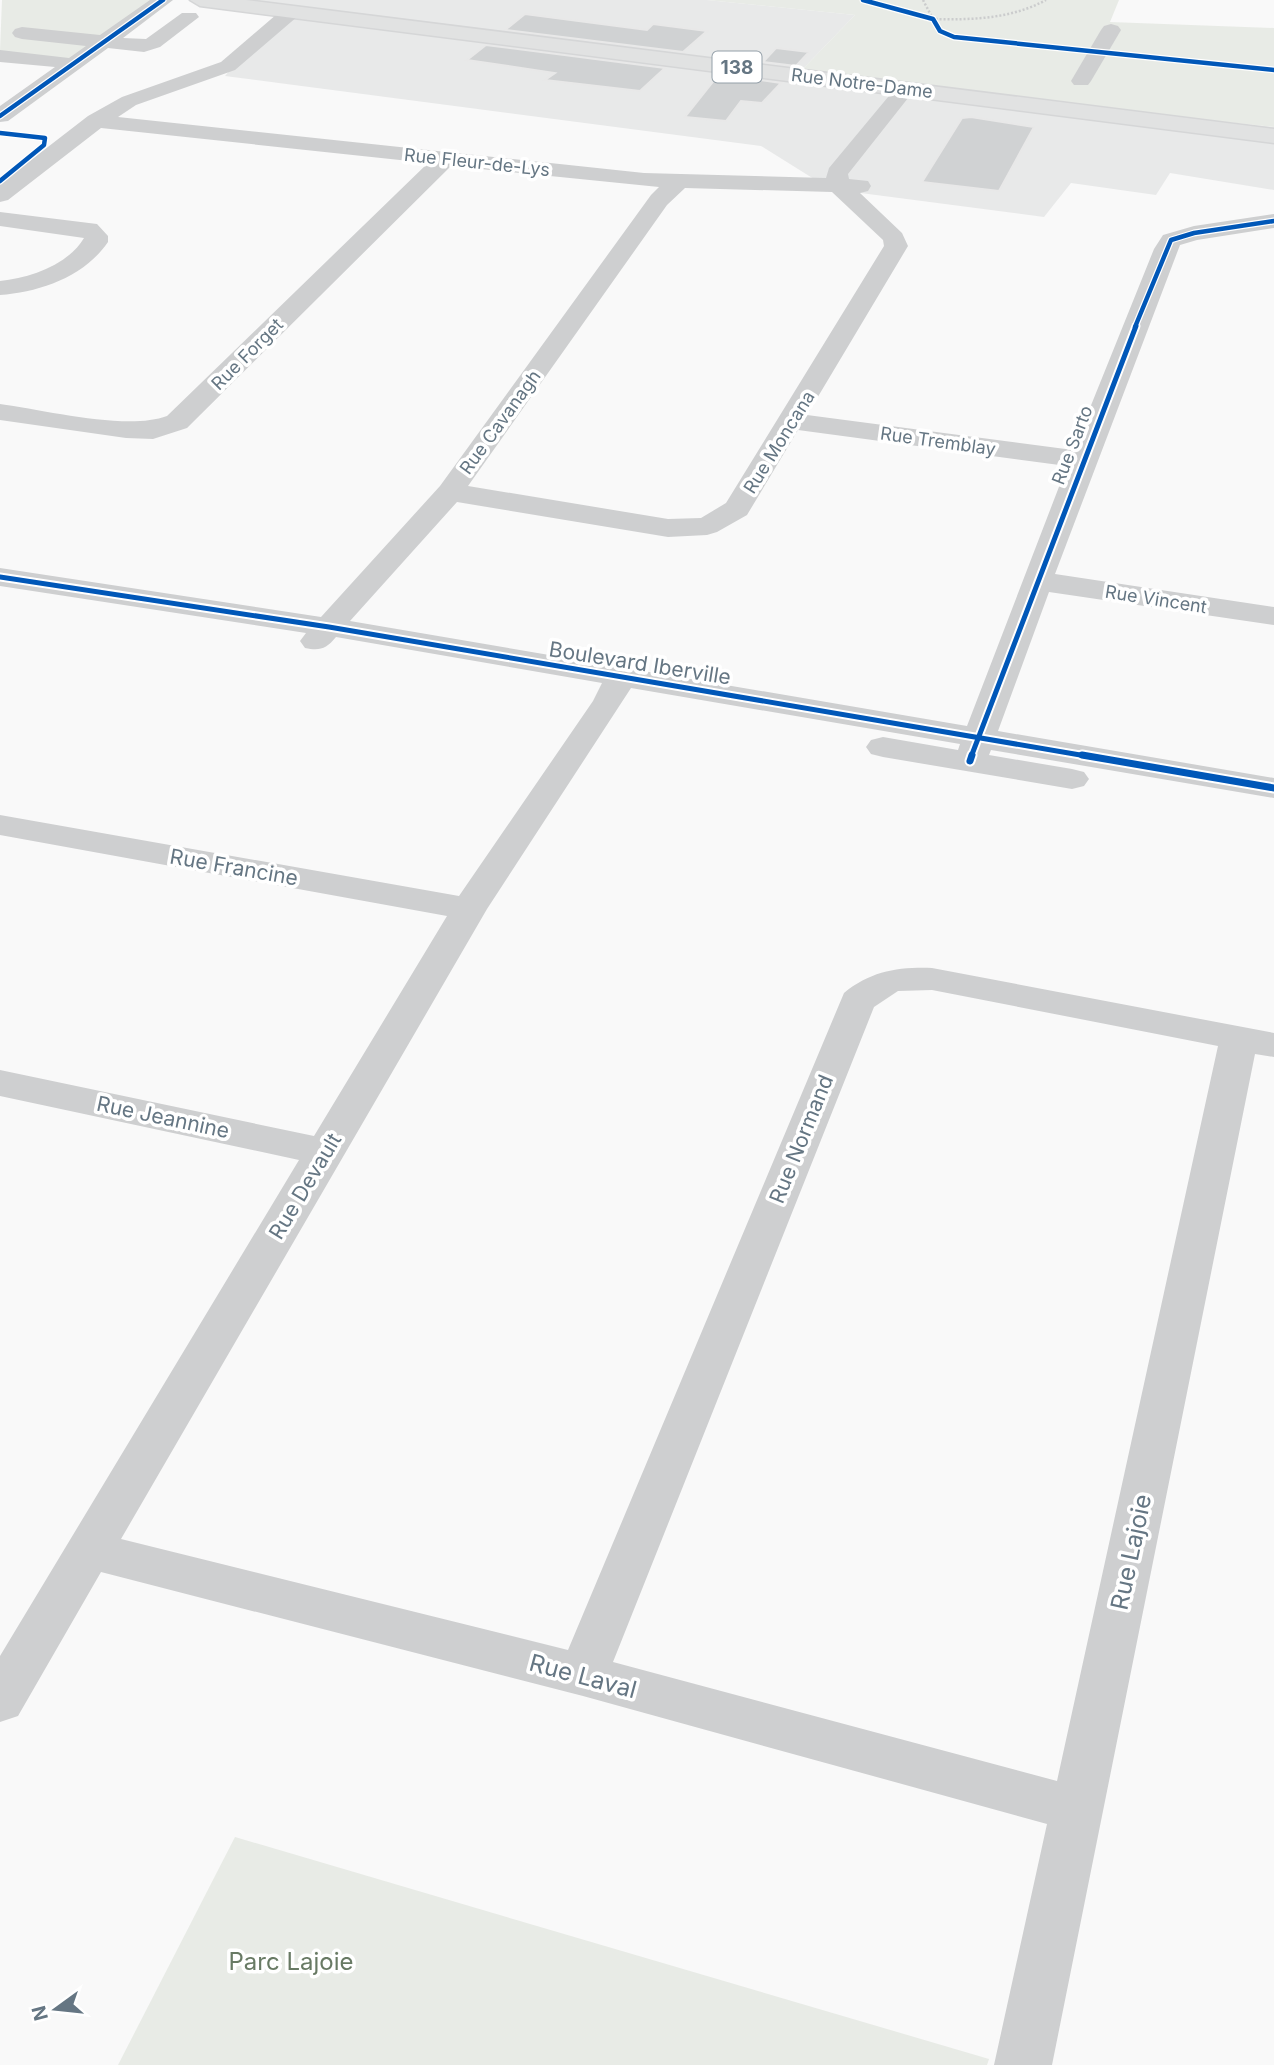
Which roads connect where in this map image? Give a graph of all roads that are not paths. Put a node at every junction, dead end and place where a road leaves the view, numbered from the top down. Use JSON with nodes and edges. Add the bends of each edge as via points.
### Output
{"nodes":[{"id":1,"x":163,"y":0,"type":"edge"},
{"id":2,"x":194,"y":9,"type":"edge"},
{"id":3,"x":291,"y":12,"type":"junction"},
{"id":4,"x":1111,"y":30,"type":"dead end"},
{"id":5,"x":22,"y":33,"type":"dead end"},
{"id":6,"x":107,"y":41,"type":"junction"},
{"id":7,"x":0,"y":56,"type":"edge"},
{"id":8,"x":74,"y":64,"type":"junction"},
{"id":9,"x":1082,"y":81,"type":"dead end"},
{"id":10,"x":905,"y":89,"type":"junction"},
{"id":11,"x":933,"y":92,"type":"junction"},
{"id":12,"x":917,"y":113,"type":"dead end"},
{"id":13,"x":0,"y":116,"type":"edge"},
{"id":14,"x":96,"y":121,"type":"junction"},
{"id":15,"x":1274,"y":136,"type":"edge"},
{"id":16,"x":445,"y":159,"type":"junction"},
{"id":17,"x":876,"y":166,"type":"dead end"},
{"id":18,"x":678,"y":182,"type":"junction"},
{"id":19,"x":851,"y":190,"type":"junction"},
{"id":20,"x":0,"y":195,"type":"edge"},
{"id":21,"x":0,"y":219,"type":"edge"},
{"id":22,"x":1274,"y":221,"type":"edge"},
{"id":23,"x":0,"y":288,"type":"edge"},
{"id":24,"x":0,"y":412,"type":"edge"},
{"id":25,"x":793,"y":421,"type":"junction"},
{"id":26,"x":1083,"y":460,"type":"junction"},
{"id":27,"x":450,"y":492,"type":"junction"},
{"id":28,"x":0,"y":577,"type":"edge"},
{"id":29,"x":1038,"y":581,"type":"junction"},
{"id":30,"x":0,"y":602,"type":"edge"},
{"id":31,"x":1274,"y":616,"type":"edge"},
{"id":32,"x":329,"y":627,"type":"junction"},
{"id":33,"x":308,"y":650,"type":"junction"},
{"id":34,"x":614,"y":690,"type":"junction"},
{"id":35,"x":975,"y":748,"type":"junction"},
{"id":36,"x":1274,"y":788,"type":"edge"},
{"id":37,"x":1274,"y":813,"type":"edge"},
{"id":38,"x":0,"y":825,"type":"edge"},
{"id":39,"x":469,"y":909,"type":"junction"},
{"id":40,"x":1257,"y":1042,"type":"edge"},
{"id":41,"x":0,"y":1083,"type":"edge"},
{"id":42,"x":325,"y":1152,"type":"junction"},
{"id":43,"x":88,"y":1550,"type":"junction"},
{"id":44,"x":583,"y":1675,"type":"junction"},
{"id":45,"x":0,"y":1701,"type":"edge"},
{"id":46,"x":1077,"y":1810,"type":"junction"},
{"id":47,"x":1023,"y":2065,"type":"edge"}],
"edges":[{"from":1,"to":6,"type":"street"},
{"from":2,"to":3,"type":"main road","name":"Rue Notre-Dame","number":"138"},
{"from":2,"to":6,"type":"street","via":[[148,45]]},
{"from":3,"to":10,"type":"main road","name":"Rue Notre-Dame","number":"138"},
{"from":3,"to":14,"type":"street","via":[[228,66],[129,101]]},
{"from":4,"to":9,"type":"street"},
{"from":5,"to":6,"type":"street"},
{"from":6,"to":8,"type":"street"},
{"from":7,"to":8,"type":"street"},
{"from":8,"to":13,"type":"street"},
{"from":10,"to":11,"type":"main road","name":"Rue Notre-Dame","number":"138"},
{"from":10,"to":19,"type":"street","via":[[837,173]]},
{"from":11,"to":12,"type":"street"},
{"from":11,"to":15,"type":"main road","name":"Rue Notre-Dame","number":"138"},
{"from":14,"to":16,"type":"street","name":"Rue Fleur-de-Lys"},
{"from":14,"to":20,"type":"street"},
{"from":16,"to":18,"type":"street","name":"Rue Fleur-de-Lys"},
{"from":16,"to":24,"type":"street","name":"Rue Forget","via":[[177,422],[153,431],[126,430]]},
{"from":17,"to":19,"type":"street"},
{"from":18,"to":19,"type":"street","name":"Rue Fleur-de-Lys"},
{"from":18,"to":27,"type":"street","name":"Rue Cavanagh","via":[[659,200]]},
{"from":19,"to":25,"type":"street","name":"Rue Moncana","via":[[896,246]]},
{"from":21,"to":23,"type":"street","via":[[89,229],[96,242],[51,279],[26,287]]},
{"from":22,"to":26,"type":"street","name":"Rue Sarto","via":[[1171,240]]},
{"from":25,"to":26,"type":"street","name":"Rue Tremblay"},
{"from":25,"to":27,"type":"street","name":"Rue Moncana","via":[[737,509],[707,526],[668,528]]},
{"from":26,"to":29,"type":"street","name":"Rue Sarto"},
{"from":27,"to":32,"type":"street","name":"Rue Cavanagh"},
{"from":28,"to":32,"type":"street","name":"Boulevard Iberville"},
{"from":29,"to":31,"type":"street","name":"Rue Vincent"},
{"from":29,"to":35,"type":"street","name":"Rue Sarto"},
{"from":30,"to":33,"type":"street","name":"Boulevard Iberville"},
{"from":32,"to":33,"type":"street","name":"Rue Cavanagh"},
{"from":32,"to":34,"type":"street","name":"Boulevard Iberville"},
{"from":33,"to":34,"type":"street","name":"Boulevard Iberville"},
{"from":34,"to":35,"type":"street","name":"Boulevard Iberville"},
{"from":34,"to":39,"type":"street","name":"Rue Devault"},
{"from":35,"to":36,"type":"street","name":"Boulevard Iberville"},
{"from":35,"to":37,"type":"street","name":"Boulevard Iberville"},
{"from":38,"to":39,"type":"street","name":"Rue Francine"},
{"from":39,"to":42,"type":"street","name":"Rue Devault"},
{"from":40,"to":44,"type":"street","name":"Rue Normand","via":[[932,979],[899,978],[875,986],[857,1001]]},
{"from":40,"to":46,"type":"street","name":"Rue Lajoie"},
{"from":41,"to":42,"type":"street","name":"Rue Jeannine"},
{"from":42,"to":43,"type":"street","name":"Rue Devault"},
{"from":43,"to":44,"type":"street","name":"Rue Laval"},
{"from":43,"to":45,"type":"street","name":"Rue Devault"},
{"from":44,"to":46,"type":"street","name":"Rue Laval"},
{"from":46,"to":47,"type":"street","name":"Rue Lajoie"}]}
